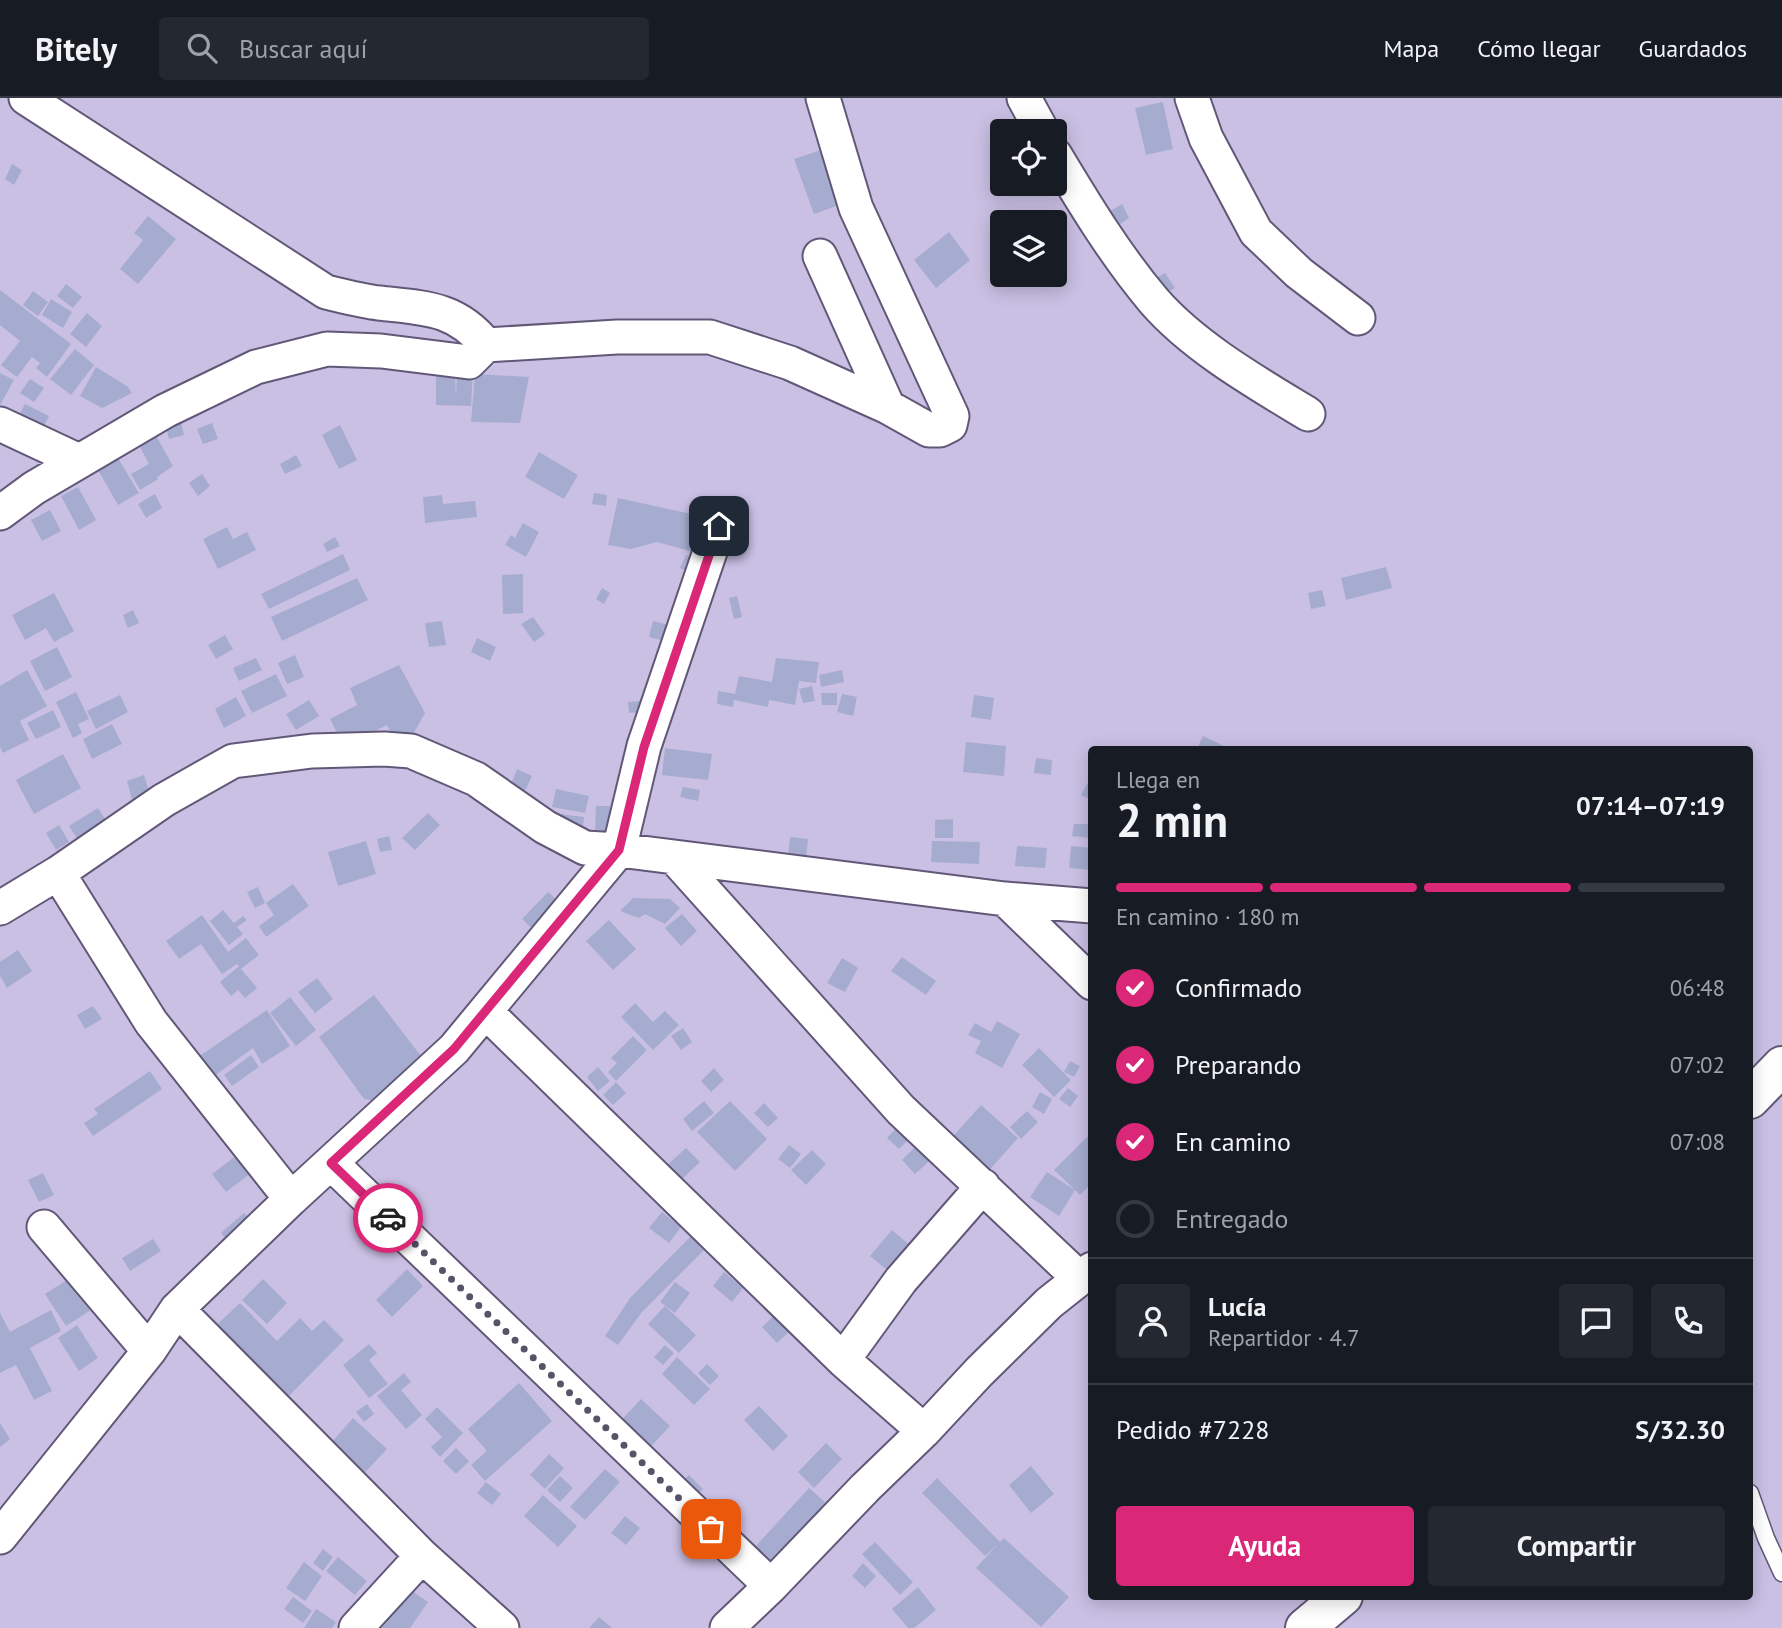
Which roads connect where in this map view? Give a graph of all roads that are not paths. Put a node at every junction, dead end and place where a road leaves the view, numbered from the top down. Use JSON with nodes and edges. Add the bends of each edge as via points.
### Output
{"nodes":[{"id":1,"x":26,"y":98,"type":"edge"},
{"id":2,"x":823,"y":98,"type":"edge"},
{"id":3,"x":1024,"y":98,"type":"edge"},
{"id":4,"x":1192,"y":98,"type":"edge"},
{"id":5,"x":1035,"y":119,"type":"edge"},
{"id":6,"x":1067,"y":175,"type":"edge"},
{"id":7,"x":820,"y":256,"type":"dead end"},
{"id":8,"x":1358,"y":318,"type":"dead end"},
{"id":9,"x":486,"y":345,"type":"junction"},
{"id":10,"x":888,"y":407,"type":"junction"},
{"id":11,"x":1308,"y":414,"type":"dead end"},
{"id":12,"x":0,"y":424,"type":"edge"},
{"id":13,"x":79,"y":461,"type":"junction"},
{"id":14,"x":0,"y":513,"type":"edge"},
{"id":15,"x":719,"y":526,"type":"dead end"},
{"id":16,"x":619,"y":850,"type":"junction"},
{"id":17,"x":674,"y":857,"type":"junction"},
{"id":18,"x":58,"y":873,"type":"junction"},
{"id":19,"x":1005,"y":899,"type":"junction"},
{"id":20,"x":1088,"y":906,"type":"edge"},
{"id":21,"x":0,"y":908,"type":"edge"},
{"id":22,"x":1088,"y":979,"type":"edge"},
{"id":23,"x":486,"y":1012,"type":"junction"},
{"id":24,"x":1782,"y":1066,"type":"edge"},
{"id":25,"x":1753,"y":1096,"type":"edge"},
{"id":26,"x":331,"y":1163,"type":"junction"},
{"id":27,"x":983,"y":1185,"type":"junction"},
{"id":28,"x":291,"y":1199,"type":"junction"},
{"id":29,"x":44,"y":1227,"type":"dead end"},
{"id":30,"x":1086,"y":1274,"type":"edge"},
{"id":31,"x":177,"y":1310,"type":"junction"},
{"id":32,"x":149,"y":1351,"type":"junction"},
{"id":33,"x":842,"y":1360,"type":"junction"},
{"id":34,"x":924,"y":1431,"type":"junction"},
{"id":35,"x":1753,"y":1501,"type":"edge"},
{"id":36,"x":5,"y":1519,"type":"edge"},
{"id":37,"x":422,"y":1556,"type":"junction"},
{"id":38,"x":1782,"y":1573,"type":"edge"},
{"id":39,"x":771,"y":1586,"type":"junction"},
{"id":40,"x":1338,"y":1600,"type":"edge"},
{"id":41,"x":356,"y":1628,"type":"edge"},
{"id":42,"x":502,"y":1628,"type":"edge"},
{"id":43,"x":727,"y":1628,"type":"edge"},
{"id":44,"x":1305,"y":1628,"type":"edge"}],
"edges":[{"from":1,"to":9,"type":"street","via":[[326,292],[412,305],[460,319]]},
{"from":2,"to":10,"type":"street","via":[[856,208],[952,416],[950,425],[929,430]]},
{"from":3,"to":5,"type":"street"},
{"from":4,"to":8,"type":"street","via":[[1206,138],[1256,232],[1299,273]]},
{"from":6,"to":11,"type":"street","via":[[1155,302],[1238,372]]},
{"from":7,"to":10,"type":"street"},
{"from":9,"to":10,"type":"street","via":[[710,337],[790,363]]},
{"from":9,"to":13,"type":"street","via":[[469,362],[327,349],[256,367],[165,411]]},
{"from":12,"to":13,"type":"street"},
{"from":13,"to":14,"type":"street"},
{"from":15,"to":16,"type":"street","via":[[644,747]]},
{"from":16,"to":17,"type":"street"},
{"from":16,"to":18,"type":"street","via":[[586,848],[545,827],[476,779],[411,751],[312,751],[233,761],[164,800]]},
{"from":16,"to":23,"type":"street"},
{"from":17,"to":19,"type":"street"},
{"from":17,"to":27,"type":"street","via":[[901,1110]]},
{"from":18,"to":21,"type":"street"},
{"from":18,"to":28,"type":"street","via":[[151,1022]]},
{"from":19,"to":20,"type":"street"},
{"from":19,"to":22,"type":"street"},
{"from":23,"to":26,"type":"street","via":[[454,1049]]},
{"from":23,"to":33,"type":"street"},
{"from":24,"to":25,"type":"street"},
{"from":26,"to":28,"type":"street"},
{"from":26,"to":39,"type":"street"},
{"from":27,"to":30,"type":"street"},
{"from":27,"to":33,"type":"street","via":[[901,1280]]},
{"from":28,"to":31,"type":"street"},
{"from":29,"to":32,"type":"street"},
{"from":30,"to":34,"type":"street","via":[[1049,1303]]},
{"from":31,"to":32,"type":"street"},
{"from":31,"to":37,"type":"street"},
{"from":32,"to":36,"type":"street"},
{"from":33,"to":34,"type":"street"},
{"from":34,"to":39,"type":"street"},
{"from":35,"to":38,"type":"lane"},
{"from":37,"to":41,"type":"street"},
{"from":37,"to":42,"type":"street"},
{"from":39,"to":43,"type":"street"},
{"from":40,"to":44,"type":"street"}]}
